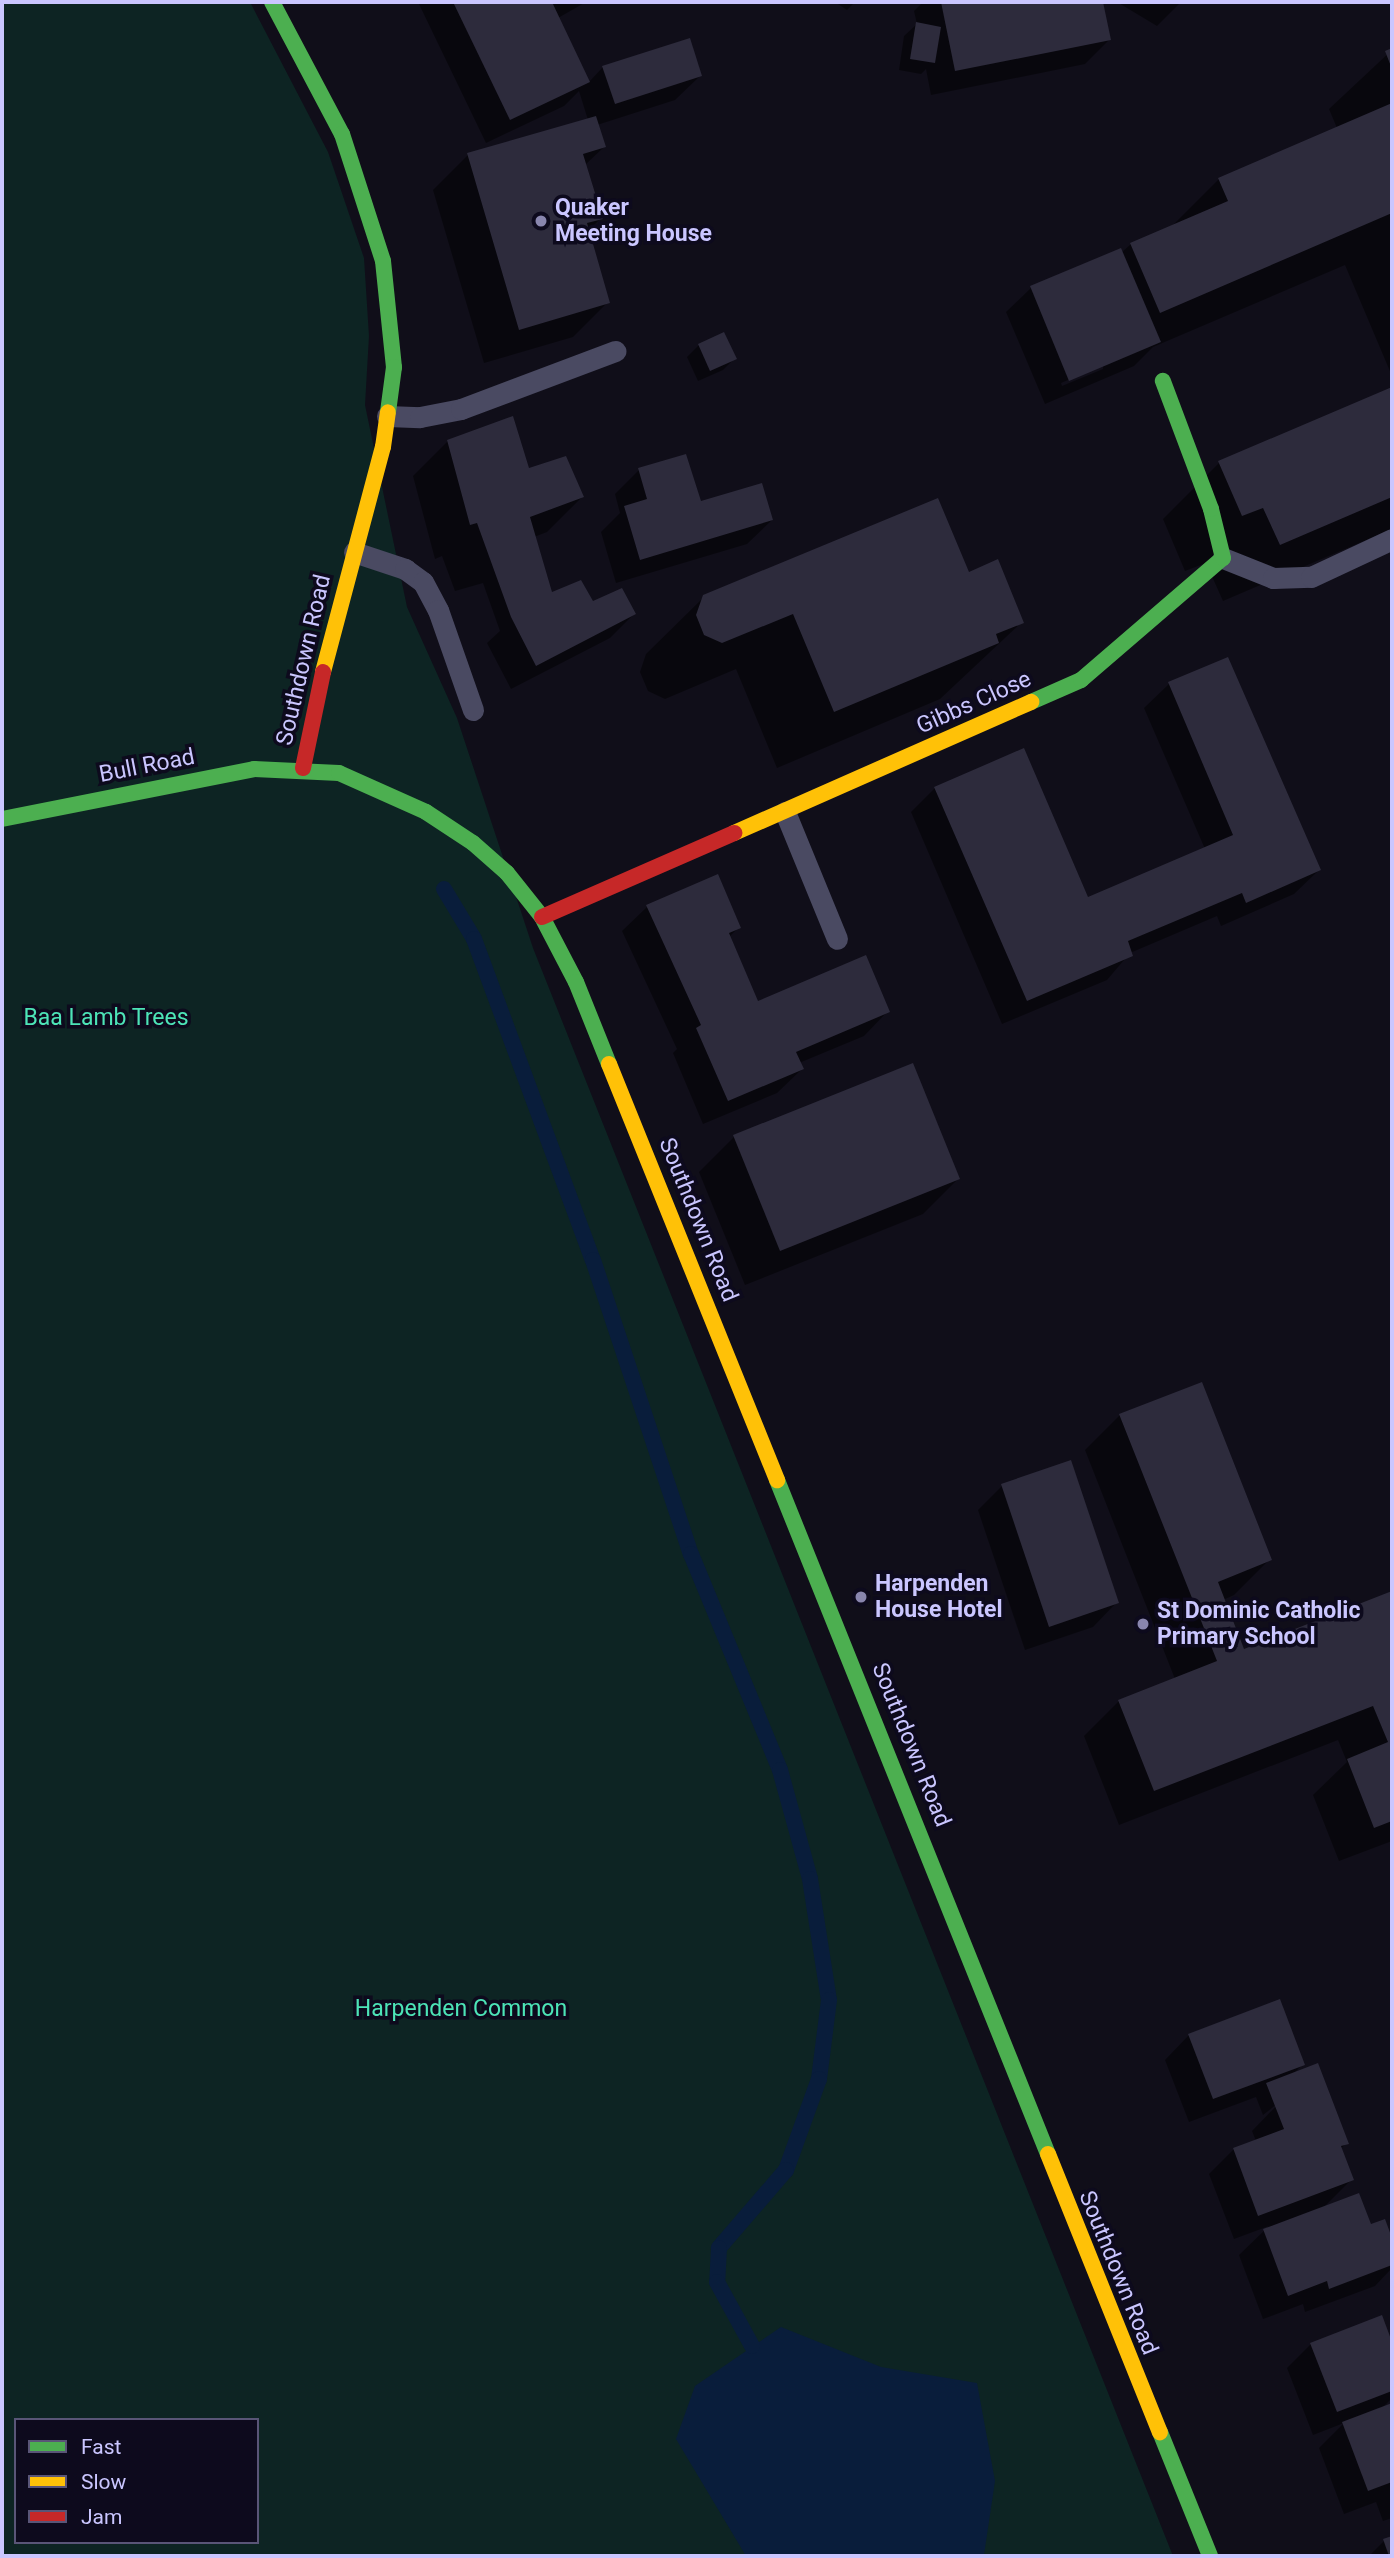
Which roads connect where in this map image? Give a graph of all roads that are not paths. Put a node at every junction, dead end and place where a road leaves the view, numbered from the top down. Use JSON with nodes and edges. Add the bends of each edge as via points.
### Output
{"nodes":[{"id":1,"x":272,"y":2,"type":"edge"},
{"id":2,"x":615,"y":351,"type":"dead end"},
{"id":3,"x":1163,"y":381,"type":"dead end"},
{"id":4,"x":387,"y":416,"type":"junction"},
{"id":5,"x":1392,"y":539,"type":"edge"},
{"id":6,"x":354,"y":552,"type":"junction"},
{"id":7,"x":1223,"y":558,"type":"junction"},
{"id":8,"x":473,"y":710,"type":"dead end"},
{"id":9,"x":303,"y":768,"type":"junction"},
{"id":10,"x":785,"y":811,"type":"junction"},
{"id":11,"x":2,"y":819,"type":"edge"},
{"id":12,"x":542,"y":917,"type":"junction"},
{"id":13,"x":837,"y":939,"type":"dead end"},
{"id":14,"x":1210,"y":2556,"type":"edge"}],
"edges":[{"from":1,"to":4,"type":"street","name":"Southdown Road","via":[[342,134],[383,261],[394,367]]},
{"from":2,"to":4,"type":"lane","via":[[461,408],[420,417]]},
{"from":3,"to":7,"type":"street","via":[[1211,509]]},
{"from":4,"to":6,"type":"street","name":"Southdown Road"},
{"from":5,"to":7,"type":"lane","via":[[1311,578],[1273,579]]},
{"from":6,"to":8,"type":"lane","via":[[405,569],[423,582],[438,610]]},
{"from":6,"to":9,"type":"street","name":"Southdown Road","via":[[317,689]]},
{"from":7,"to":10,"type":"street","name":"Gibbs Close","via":[[1081,680]]},
{"from":9,"to":11,"type":"street","name":"Bull Road","via":[[254,769]]},
{"from":9,"to":12,"type":"street","name":"Southdown Road","via":[[339,773],[426,812],[508,873]]},
{"from":10,"to":12,"type":"street","name":"Gibbs Close"},
{"from":10,"to":13,"type":"lane"},
{"from":12,"to":14,"type":"street","name":"Southdown Road","via":[[581,995]]}]}
